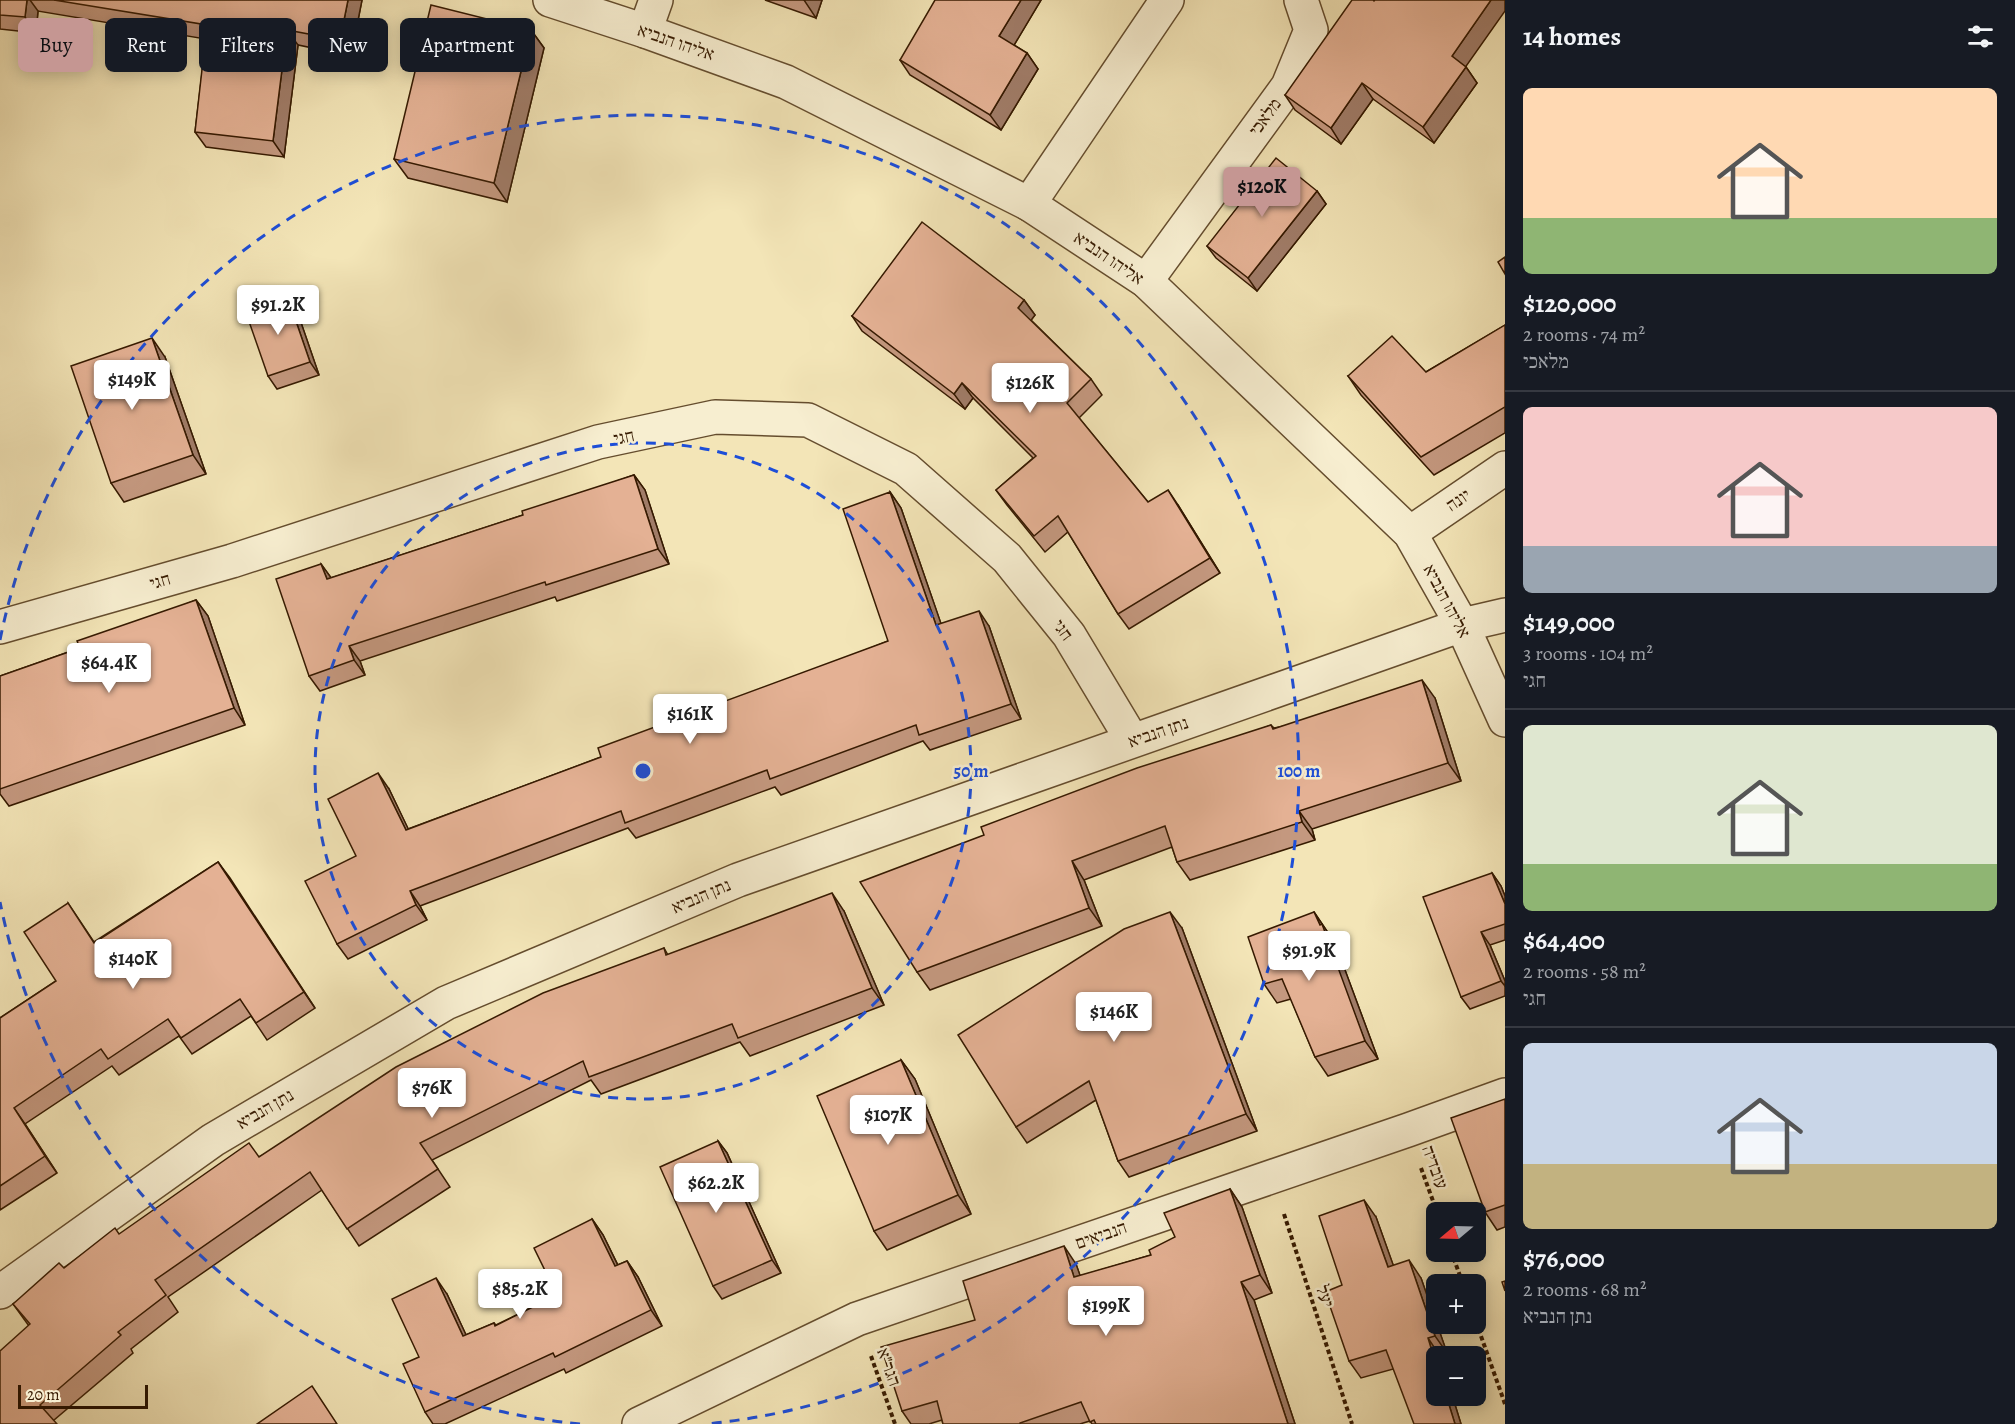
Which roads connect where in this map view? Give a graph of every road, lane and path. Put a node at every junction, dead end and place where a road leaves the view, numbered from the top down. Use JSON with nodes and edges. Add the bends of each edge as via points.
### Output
{"nodes":[{"id":1,"x":550,"y":0,"type":"edge"},
{"id":2,"x":656,"y":0,"type":"edge"},
{"id":3,"x":1167,"y":0,"type":"edge"},
{"id":4,"x":1301,"y":0,"type":"edge"},
{"id":5,"x":645,"y":31,"type":"junction"},
{"id":6,"x":1029,"y":204,"type":"junction"},
{"id":7,"x":1146,"y":281,"type":"junction"},
{"id":8,"x":1505,"y":468,"type":"edge"},
{"id":9,"x":1410,"y":533,"type":"junction"},
{"id":10,"x":1505,"y":615,"type":"edge"},
{"id":11,"x":1462,"y":625,"type":"junction"},
{"id":12,"x":0,"y":627,"type":"edge"},
{"id":13,"x":1505,"y":720,"type":"edge"},
{"id":14,"x":1132,"y":740,"type":"junction"},
{"id":15,"x":1505,"y":1095,"type":"edge"},
{"id":16,"x":1408,"y":1130,"type":"junction"},
{"id":17,"x":1272,"y":1176,"type":"junction"},
{"id":18,"x":1433,"y":1202,"type":"edge"},
{"id":19,"x":0,"y":1292,"type":"edge"},
{"id":20,"x":857,"y":1319,"type":"junction"},
{"id":21,"x":1480,"y":1334,"type":"edge"},
{"id":22,"x":1505,"y":1404,"type":"edge"},
{"id":23,"x":639,"y":1424,"type":"edge"},
{"id":24,"x":896,"y":1424,"type":"edge"},
{"id":25,"x":1352,"y":1424,"type":"edge"}],
"edges":[{"from":1,"to":5,"type":"street","name":"אליהו הנביא"},
{"from":2,"to":5,"type":"street"},
{"from":3,"to":6,"type":"street"},
{"from":4,"to":7,"type":"street","name":"מלאכי","via":[[1311,30],[1288,86]]},
{"from":5,"to":6,"type":"street","name":"אליהו הנביא","via":[[786,82]]},
{"from":6,"to":7,"type":"street","name":"אליהו הנביא"},
{"from":7,"to":9,"type":"street","name":"אליהו הנביא"},
{"from":8,"to":9,"type":"street","name":"יונה"},
{"from":9,"to":11,"type":"street","name":"אליהו הנביא"},
{"from":10,"to":11,"type":"street"},
{"from":11,"to":13,"type":"street","name":"אליהו הנביא"},
{"from":11,"to":14,"type":"street","name":"נתן הנביא"},
{"from":12,"to":14,"type":"street","name":"חגי","via":[[232,561],[598,442],[715,417],[808,420],[906,469],[1007,558],[1069,635]]},
{"from":14,"to":19,"type":"street","name":"נתן הנביא","via":[[738,880],[446,1003],[213,1140]]},
{"from":15,"to":16,"type":"street","name":"הנביאים"},
{"from":16,"to":17,"type":"street","name":"הנביאים"},
{"from":16,"to":18,"type":"path","name":"עובדיה"},
{"from":17,"to":20,"type":"street","name":"הנביאים"},
{"from":17,"to":25,"type":"path","name":"יעל"},
{"from":20,"to":23,"type":"street","name":"הנביאים"},
{"from":20,"to":24,"type":"path","name":"הגר\"א"},
{"from":21,"to":22,"type":"path"}]}
